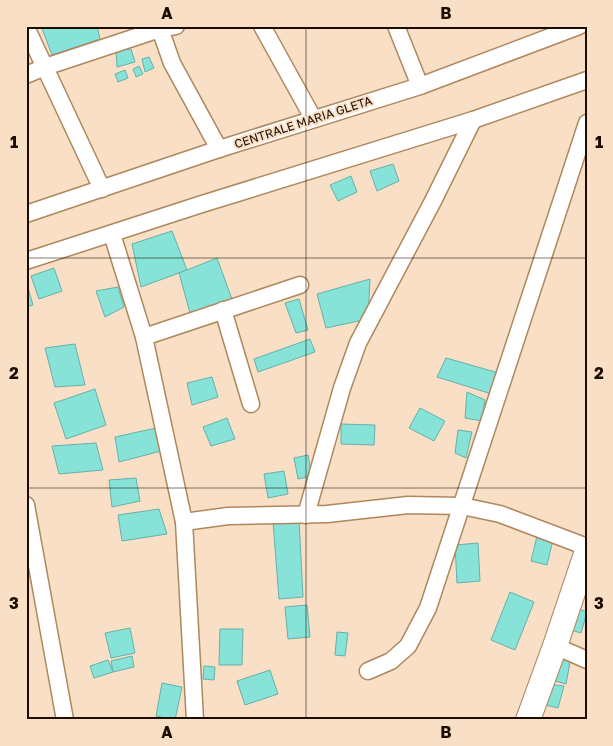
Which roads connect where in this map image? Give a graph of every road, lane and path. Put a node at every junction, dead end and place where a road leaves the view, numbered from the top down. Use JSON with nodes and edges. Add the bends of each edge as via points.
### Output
{"nodes":[{"id":1,"x":262,"y":26,"type":"edge"},
{"id":2,"x":396,"y":26,"type":"edge"},
{"id":3,"x":579,"y":26,"type":"edge"},
{"id":4,"x":26,"y":27,"type":"edge"},
{"id":5,"x":165,"y":27,"type":"edge"},
{"id":6,"x":45,"y":67,"type":"junction"},
{"id":7,"x":26,"y":75,"type":"edge"},
{"id":8,"x":587,"y":80,"type":"edge"},
{"id":9,"x":420,"y":86,"type":"junction"},
{"id":10,"x":313,"y":118,"type":"junction"},
{"id":11,"x":473,"y":120,"type":"junction"},
{"id":12,"x":587,"y":123,"type":"edge"},
{"id":13,"x":219,"y":149,"type":"junction"},
{"id":14,"x":102,"y":189,"type":"junction"},
{"id":15,"x":26,"y":214,"type":"edge"},
{"id":16,"x":112,"y":234,"type":"junction"},
{"id":17,"x":26,"y":261,"type":"edge"},
{"id":18,"x":300,"y":285,"type":"dead end"},
{"id":19,"x":223,"y":310,"type":"junction"},
{"id":20,"x":144,"y":337,"type":"junction"},
{"id":21,"x":251,"y":404,"type":"dead end"},
{"id":22,"x":26,"y":505,"type":"edge"},
{"id":23,"x":462,"y":506,"type":"junction"},
{"id":24,"x":306,"y":515,"type":"junction"},
{"id":25,"x":184,"y":522,"type":"junction"},
{"id":26,"x":587,"y":547,"type":"edge"},
{"id":27,"x":587,"y":551,"type":"edge"},
{"id":28,"x":555,"y":646,"type":"junction"},
{"id":29,"x":587,"y":660,"type":"edge"},
{"id":30,"x":368,"y":671,"type":"dead end"},
{"id":31,"x":65,"y":720,"type":"edge"},
{"id":32,"x":195,"y":720,"type":"edge"},
{"id":33,"x":528,"y":720,"type":"edge"}],
"edges":[{"from":1,"to":10,"type":"street"},
{"from":2,"to":9,"type":"street"},
{"from":3,"to":9,"type":"street","name":"CENTRALE MARIA GLETA"},
{"from":4,"to":6,"type":"street"},
{"from":5,"to":6,"type":"street"},
{"from":5,"to":13,"type":"street","via":[[172,62]]},
{"from":6,"to":7,"type":"street"},
{"from":6,"to":14,"type":"street"},
{"from":8,"to":11,"type":"street"},
{"from":9,"to":10,"type":"street","name":"CENTRALE MARIA GLETA"},
{"from":10,"to":13,"type":"street","name":"CENTRALE MARIA GLETA"},
{"from":11,"to":16,"type":"street"},
{"from":11,"to":24,"type":"street","via":[[358,343]]},
{"from":12,"to":23,"type":"street"},
{"from":13,"to":14,"type":"street","name":"CENTRALE MARIA GLETA"},
{"from":14,"to":15,"type":"street","name":"CENTRALE MARIA GLETA"},
{"from":16,"to":17,"type":"street"},
{"from":16,"to":20,"type":"street"},
{"from":18,"to":19,"type":"street"},
{"from":19,"to":20,"type":"street"},
{"from":19,"to":21,"type":"street"},
{"from":20,"to":25,"type":"street"},
{"from":22,"to":31,"type":"street"},
{"from":23,"to":24,"type":"street","via":[[408,505]]},
{"from":23,"to":26,"type":"street","via":[[500,514]]},
{"from":23,"to":30,"type":"street","via":[[428,608],[408,646],[391,661]]},
{"from":24,"to":25,"type":"street","via":[[228,516]]},
{"from":25,"to":32,"type":"street"},
{"from":27,"to":28,"type":"street"},
{"from":28,"to":29,"type":"street"},
{"from":28,"to":33,"type":"street"}]}
